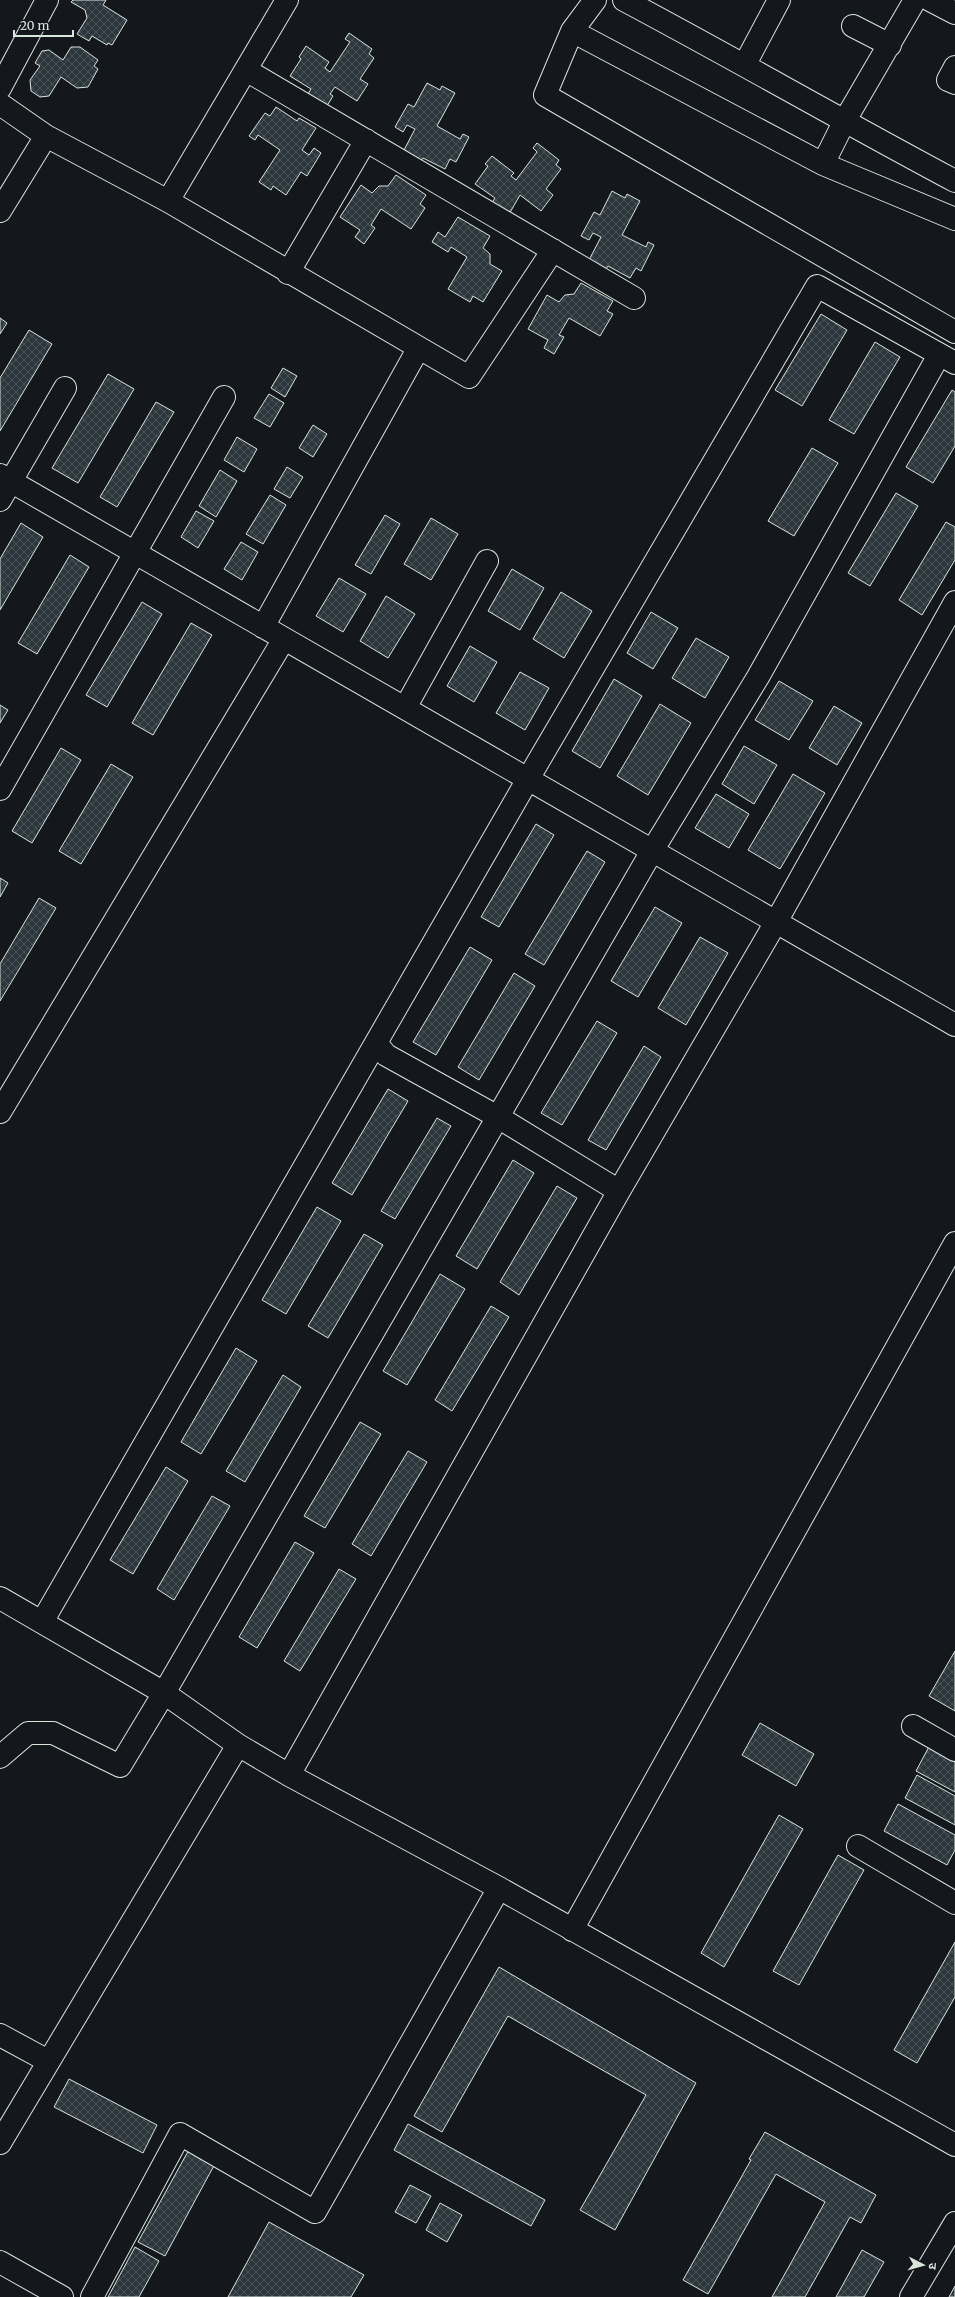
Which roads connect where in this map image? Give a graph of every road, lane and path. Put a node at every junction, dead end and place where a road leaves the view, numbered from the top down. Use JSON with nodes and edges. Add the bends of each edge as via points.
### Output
{"nodes":[{"id":1,"x":46,"y":0,"type":"edge"},
{"id":2,"x":287,"y":0,"type":"edge"},
{"id":3,"x":595,"y":0,"type":"edge"},
{"id":4,"x":624,"y":0,"type":"edge"},
{"id":5,"x":779,"y":0,"type":"edge"},
{"id":6,"x":915,"y":0,"type":"edge"},
{"id":7,"x":930,"y":0,"type":"edge"},
{"id":8,"x":955,"y":13,"type":"edge"},
{"id":9,"x":852,"y":26,"type":"dead end"},
{"id":10,"x":572,"y":31,"type":"junction"},
{"id":11,"x":890,"y":45,"type":"junction"},
{"id":12,"x":745,"y":64,"type":"junction"},
{"id":13,"x":955,"y":67,"type":"edge"},
{"id":14,"x":246,"y":70,"type":"junction"},
{"id":15,"x":955,"y":83,"type":"edge"},
{"id":16,"x":0,"y":88,"type":"edge"},
{"id":17,"x":0,"y":104,"type":"edge"},
{"id":18,"x":844,"y":122,"type":"junction"},
{"id":19,"x":46,"y":136,"type":"junction"},
{"id":20,"x":366,"y":140,"type":"junction"},
{"id":21,"x":823,"y":164,"type":"junction"},
{"id":22,"x":955,"y":182,"type":"edge"},
{"id":23,"x":168,"y":201,"type":"junction"},
{"id":24,"x":0,"y":211,"type":"edge"},
{"id":25,"x":955,"y":219,"type":"edge"},
{"id":26,"x":553,"y":250,"type":"junction"},
{"id":27,"x":288,"y":273,"type":"junction"},
{"id":28,"x":634,"y":298,"type":"dead end"},
{"id":29,"x":955,"y":332,"type":"edge"},
{"id":30,"x":418,"y":349,"type":"junction"},
{"id":31,"x":947,"y":359,"type":"edge"},
{"id":32,"x":65,"y":388,"type":"dead end"},
{"id":33,"x":224,"y":397,"type":"dead end"},
{"id":34,"x":6,"y":478,"type":"edge"},
{"id":35,"x":0,"y":500,"type":"edge"},
{"id":36,"x":135,"y":553,"type":"junction"},
{"id":37,"x":487,"y":561,"type":"dead end"},
{"id":38,"x":955,"y":602,"type":"edge"},
{"id":39,"x":263,"y":627,"type":"junction"},
{"id":40,"x":284,"y":639,"type":"junction"},
{"id":41,"x":405,"y":708,"type":"junction"},
{"id":42,"x":528,"y":779,"type":"junction"},
{"id":43,"x":0,"y":789,"type":"edge"},
{"id":44,"x":652,"y":851,"type":"junction"},
{"id":45,"x":776,"y":922,"type":"junction"},
{"id":46,"x":955,"y":1025,"type":"edge"},
{"id":47,"x":377,"y":1044,"type":"junction"},
{"id":48,"x":0,"y":1112,"type":"edge"},
{"id":49,"x":498,"y":1117,"type":"junction"},
{"id":50,"x":619,"y":1191,"type":"junction"},
{"id":51,"x":955,"y":1243,"type":"edge"},
{"id":52,"x":0,"y":1598,"type":"edge"},
{"id":53,"x":42,"y":1622,"type":"junction"},
{"id":54,"x":164,"y":1693,"type":"junction"},
{"id":55,"x":913,"y":1726,"type":"dead end"},
{"id":56,"x":238,"y":1744,"type":"junction"},
{"id":57,"x":955,"y":1750,"type":"edge"},
{"id":58,"x":0,"y":1756,"type":"edge"},
{"id":59,"x":289,"y":1775,"type":"junction"},
{"id":60,"x":858,"y":1846,"type":"dead end"},
{"id":61,"x":499,"y":1888,"type":"junction"},
{"id":62,"x":955,"y":1903,"type":"edge"},
{"id":63,"x":572,"y":1930,"type":"junction"},
{"id":64,"x":0,"y":2035,"type":"edge"},
{"id":65,"x":48,"y":2062,"type":"junction"},
{"id":66,"x":0,"y":2144,"type":"edge"},
{"id":67,"x":955,"y":2145,"type":"edge"},
{"id":68,"x":955,"y":2223,"type":"edge"},
{"id":69,"x":0,"y":2262,"type":"edge"},
{"id":70,"x":62,"y":2297,"type":"edge"},
{"id":71,"x":92,"y":2297,"type":"edge"},
{"id":72,"x":911,"y":2297,"type":"edge"}],
"edges":[{"from":1,"to":16,"type":"street"},
{"from":2,"to":14,"type":"street"},
{"from":3,"to":10,"type":"street"},
{"from":4,"to":12,"type":"street"},
{"from":5,"to":12,"type":"street"},
{"from":6,"to":11,"type":"street"},
{"from":7,"to":8,"type":"street"},
{"from":9,"to":11,"type":"street"},
{"from":10,"to":21,"type":"street"},
{"from":10,"to":29,"type":"street","via":[[545,95]]},
{"from":11,"to":18,"type":"street"},
{"from":12,"to":18,"type":"street"},
{"from":13,"to":15,"type":"street","via":[[948,80]]},
{"from":14,"to":20,"type":"street"},
{"from":14,"to":23,"type":"street"},
{"from":17,"to":19,"type":"street"},
{"from":18,"to":21,"type":"street"},
{"from":18,"to":22,"type":"street"},
{"from":19,"to":23,"type":"street"},
{"from":19,"to":24,"type":"street"},
{"from":20,"to":26,"type":"street"},
{"from":20,"to":27,"type":"street"},
{"from":21,"to":25,"type":"street"},
{"from":23,"to":27,"type":"street"},
{"from":26,"to":28,"type":"street"},
{"from":26,"to":30,"type":"street","via":[[469,378]]},
{"from":27,"to":30,"type":"street"},
{"from":30,"to":39,"type":"street"},
{"from":31,"to":42,"type":"street","via":[[817,286]]},
{"from":31,"to":44,"type":"street"},
{"from":32,"to":34,"type":"street"},
{"from":33,"to":36,"type":"street"},
{"from":34,"to":35,"type":"street"},
{"from":34,"to":36,"type":"street"},
{"from":36,"to":39,"type":"street"},
{"from":36,"to":43,"type":"street"},
{"from":37,"to":41,"type":"street"},
{"from":38,"to":45,"type":"street"},
{"from":39,"to":40,"type":"street"},
{"from":40,"to":41,"type":"street"},
{"from":40,"to":48,"type":"street"},
{"from":41,"to":42,"type":"street"},
{"from":42,"to":44,"type":"street"},
{"from":42,"to":47,"type":"street"},
{"from":44,"to":45,"type":"street"},
{"from":44,"to":49,"type":"street"},
{"from":45,"to":46,"type":"street"},
{"from":45,"to":50,"type":"street"},
{"from":47,"to":49,"type":"street","via":[[386,1055]]},
{"from":47,"to":53,"type":"street"},
{"from":49,"to":50,"type":"street"},
{"from":49,"to":54,"type":"street"},
{"from":50,"to":59,"type":"street"},
{"from":51,"to":63,"type":"street"},
{"from":52,"to":53,"type":"street"},
{"from":53,"to":54,"type":"street"},
{"from":54,"to":56,"type":"street"},
{"from":54,"to":58,"type":"street","via":[[120,1766],[53,1733],[28,1733]]},
{"from":55,"to":57,"type":"street"},
{"from":56,"to":59,"type":"street"},
{"from":56,"to":65,"type":"street"},
{"from":59,"to":61,"type":"street"},
{"from":60,"to":62,"type":"street"},
{"from":61,"to":63,"type":"street"},
{"from":61,"to":71,"type":"street","via":[[315,2212],[180,2134]]},
{"from":63,"to":67,"type":"street"},
{"from":64,"to":65,"type":"street"},
{"from":65,"to":66,"type":"street"},
{"from":68,"to":72,"type":"street"},
{"from":69,"to":70,"type":"street"}]}
